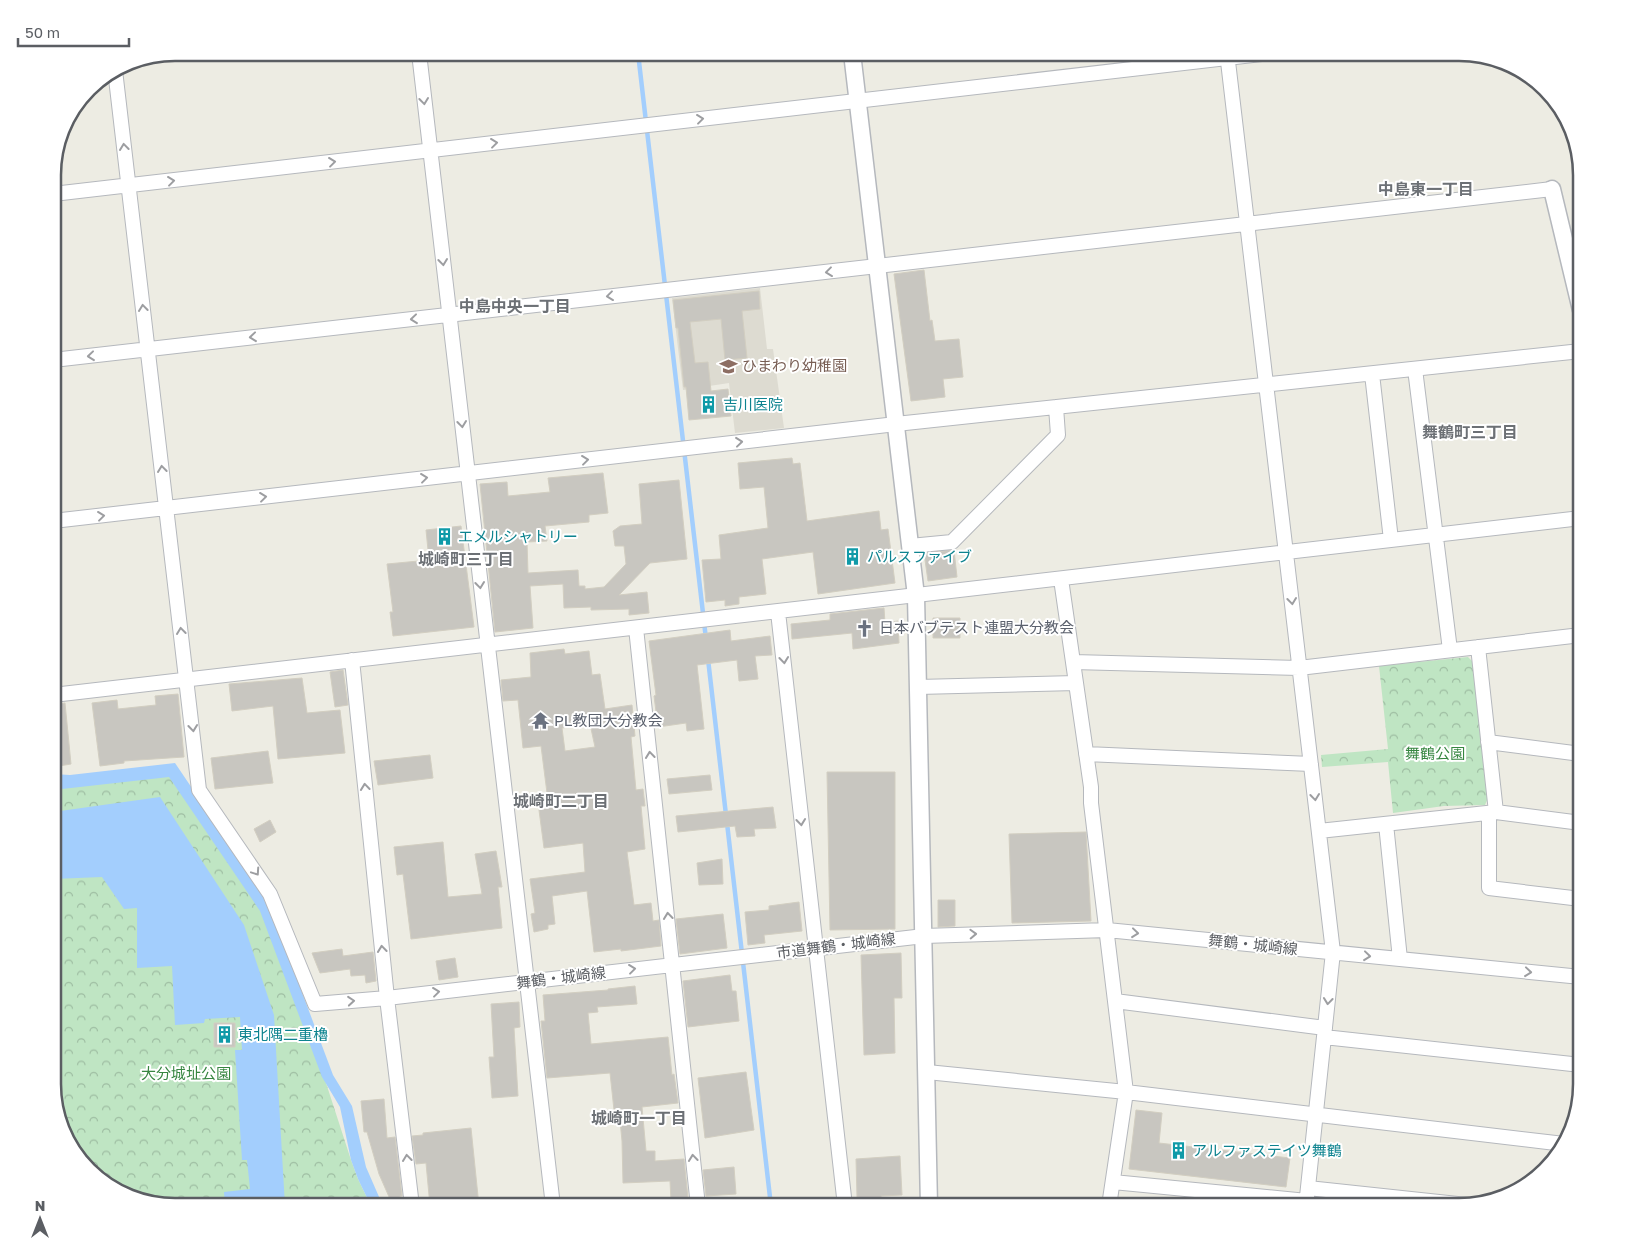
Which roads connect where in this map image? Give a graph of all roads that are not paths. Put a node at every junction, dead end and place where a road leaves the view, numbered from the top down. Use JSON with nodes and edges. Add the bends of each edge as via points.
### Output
{"nodes":[{"id":1,"x":420,"y":61,"type":"edge"},
{"id":2,"x":853,"y":61,"type":"edge"},
{"id":3,"x":1179,"y":61,"type":"edge"},
{"id":4,"x":1229,"y":61,"type":"edge"},
{"id":5,"x":116,"y":77,"type":"edge"},
{"id":6,"x":858,"y":100,"type":"junction"},
{"id":7,"x":430,"y":150,"type":"junction"},
{"id":8,"x":128,"y":186,"type":"junction"},
{"id":9,"x":1552,"y":189,"type":"joint"},
{"id":10,"x":61,"y":193,"type":"edge"},
{"id":11,"x":1248,"y":224,"type":"junction"},
{"id":12,"x":877,"y":266,"type":"junction"},
{"id":13,"x":1573,"y":274,"type":"edge"},
{"id":14,"x":449,"y":315,"type":"junction"},
{"id":15,"x":148,"y":349,"type":"junction"},
{"id":16,"x":1573,"y":353,"type":"edge"},
{"id":17,"x":61,"y":359,"type":"edge"},
{"id":18,"x":1415,"y":369,"type":"junction"},
{"id":19,"x":1372,"y":374,"type":"junction"},
{"id":20,"x":1266,"y":385,"type":"junction"},
{"id":21,"x":1056,"y":407,"type":"junction"},
{"id":22,"x":896,"y":424,"type":"junction"},
{"id":23,"x":468,"y":473,"type":"junction"},
{"id":24,"x":167,"y":508,"type":"junction"},
{"id":25,"x":1573,"y":519,"type":"edge"},
{"id":26,"x":61,"y":520,"type":"edge"},
{"id":27,"x":1436,"y":535,"type":"junction"},
{"id":28,"x":1391,"y":540,"type":"junction"},
{"id":29,"x":910,"y":546,"type":"junction"},
{"id":30,"x":1286,"y":552,"type":"junction"},
{"id":31,"x":1061,"y":579,"type":"junction"},
{"id":32,"x":916,"y":596,"type":"junction"},
{"id":33,"x":778,"y":612,"type":"junction"},
{"id":34,"x":636,"y":628,"type":"junction"},
{"id":35,"x":1573,"y":636,"type":"edge"},
{"id":36,"x":487,"y":645,"type":"junction"},
{"id":37,"x":1478,"y":647,"type":"junction"},
{"id":38,"x":1450,"y":650,"type":"junction"},
{"id":39,"x":352,"y":660,"type":"junction"},
{"id":40,"x":1073,"y":662,"type":"junction"},
{"id":41,"x":1299,"y":668,"type":"junction"},
{"id":42,"x":187,"y":679,"type":"junction"},
{"id":43,"x":1076,"y":683,"type":"junction"},
{"id":44,"x":918,"y":687,"type":"junction"},
{"id":45,"x":61,"y":694,"type":"edge"},
{"id":46,"x":1488,"y":742,"type":"junction"},
{"id":47,"x":1573,"y":753,"type":"edge"},
{"id":48,"x":1086,"y":754,"type":"junction"},
{"id":49,"x":1311,"y":764,"type":"junction"},
{"id":50,"x":1493,"y":812,"type":"junction"},
{"id":51,"x":1573,"y":823,"type":"edge"},
{"id":52,"x":1386,"y":824,"type":"junction"},
{"id":53,"x":1319,"y":831,"type":"junction"},
{"id":54,"x":1573,"y":898,"type":"edge"},
{"id":55,"x":1107,"y":930,"type":"junction"},
{"id":56,"x":924,"y":936,"type":"junction"},
{"id":57,"x":815,"y":949,"type":"junction"},
{"id":58,"x":1333,"y":952,"type":"junction"},
{"id":59,"x":741,"y":957,"type":"joint"},
{"id":60,"x":1400,"y":959,"type":"junction"},
{"id":61,"x":673,"y":965,"type":"junction"},
{"id":62,"x":1573,"y":976,"type":"edge"},
{"id":63,"x":526,"y":982,"type":"junction"},
{"id":64,"x":387,"y":998,"type":"junction"},
{"id":65,"x":1115,"y":1001,"type":"junction"},
{"id":66,"x":1325,"y":1032,"type":"junction"},
{"id":67,"x":1573,"y":1064,"type":"edge"},
{"id":68,"x":927,"y":1072,"type":"junction"},
{"id":69,"x":1126,"y":1092,"type":"junction"},
{"id":70,"x":1316,"y":1114,"type":"junction"},
{"id":71,"x":1556,"y":1143,"type":"edge"},
{"id":72,"x":1113,"y":1182,"type":"junction"},
{"id":73,"x":411,"y":1198,"type":"edge"},
{"id":74,"x":552,"y":1198,"type":"edge"},
{"id":75,"x":697,"y":1198,"type":"edge"},
{"id":76,"x":844,"y":1198,"type":"edge"},
{"id":77,"x":929,"y":1198,"type":"edge"},
{"id":78,"x":1110,"y":1198,"type":"edge"},
{"id":79,"x":1296,"y":1198,"type":"edge"},
{"id":80,"x":1307,"y":1198,"type":"edge"}],
"edges":[{"from":1,"to":7,"type":"street","one_way":true},
{"from":2,"to":6,"type":"street"},
{"from":3,"to":6,"type":"street"},
{"from":4,"to":11,"type":"street"},
{"from":8,"to":5,"type":"street","one_way":true},
{"from":7,"to":6,"type":"street","one_way":true},
{"from":6,"to":12,"type":"street"},
{"from":8,"to":7,"type":"street","one_way":true},
{"from":7,"to":14,"type":"street","one_way":true},
{"from":8,"to":10,"type":"street"},
{"from":15,"to":8,"type":"street","one_way":true},
{"from":9,"to":11,"type":"street"},
{"from":9,"to":13,"type":"street"},
{"from":11,"to":12,"type":"street"},
{"from":11,"to":20,"type":"street"},
{"from":12,"to":14,"type":"street","one_way":true},
{"from":12,"to":22,"type":"street"},
{"from":14,"to":15,"type":"street","one_way":true},
{"from":14,"to":23,"type":"street","one_way":true},
{"from":15,"to":17,"type":"street","one_way":true},
{"from":24,"to":15,"type":"street","one_way":true},
{"from":16,"to":18,"type":"street"},
{"from":18,"to":19,"type":"street"},
{"from":18,"to":27,"type":"street"},
{"from":19,"to":20,"type":"street"},
{"from":19,"to":28,"type":"street"},
{"from":20,"to":21,"type":"street"},
{"from":20,"to":30,"type":"street"},
{"from":21,"to":22,"type":"street"},
{"from":21,"to":29,"type":"street","via":[[1058,435],[952,542]]},
{"from":23,"to":22,"type":"street","one_way":true},
{"from":22,"to":29,"type":"street"},
{"from":24,"to":23,"type":"street","one_way":true},
{"from":23,"to":36,"type":"street","one_way":true},
{"from":26,"to":24,"type":"street","one_way":true},
{"from":42,"to":24,"type":"street","one_way":true},
{"from":25,"to":27,"type":"street"},
{"from":27,"to":28,"type":"street"},
{"from":27,"to":38,"type":"street"},
{"from":28,"to":30,"type":"street"},
{"from":29,"to":32,"type":"street"},
{"from":30,"to":31,"type":"street"},
{"from":30,"to":41,"type":"street","one_way":true},
{"from":31,"to":32,"type":"street"},
{"from":31,"to":40,"type":"street"},
{"from":32,"to":33,"type":"street"},
{"from":32,"to":44,"type":"street"},
{"from":33,"to":34,"type":"street"},
{"from":33,"to":57,"type":"street","one_way":true},
{"from":34,"to":36,"type":"street"},
{"from":61,"to":34,"type":"street","one_way":true},
{"from":35,"to":37,"type":"street"},
{"from":36,"to":39,"type":"street"},
{"from":36,"to":63,"type":"street"},
{"from":37,"to":38,"type":"street"},
{"from":37,"to":46,"type":"street"},
{"from":38,"to":41,"type":"street"},
{"from":39,"to":42,"type":"street"},
{"from":64,"to":39,"type":"street","one_way":true},
{"from":40,"to":41,"type":"street"},
{"from":40,"to":43,"type":"street"},
{"from":41,"to":49,"type":"street"},
{"from":42,"to":45,"type":"street"},
{"from":42,"to":64,"type":"street","name":"舞鶴・城崎線","one_way":true,"via":[[199,790],[270,894],[315,1004]]},
{"from":43,"to":44,"type":"street"},
{"from":43,"to":48,"type":"street"},
{"from":44,"to":56,"type":"street"},
{"from":46,"to":47,"type":"street"},
{"from":46,"to":50,"type":"street"},
{"from":48,"to":49,"type":"street"},
{"from":48,"to":55,"type":"street"},
{"from":49,"to":53,"type":"street","one_way":true},
{"from":50,"to":51,"type":"street"},
{"from":50,"to":52,"type":"street"},
{"from":50,"to":54,"type":"street","via":[[1489,888]]},
{"from":52,"to":53,"type":"street"},
{"from":52,"to":60,"type":"street"},
{"from":53,"to":58,"type":"street"},
{"from":56,"to":55,"type":"street","name":"舞鶴・城崎線","one_way":true},
{"from":55,"to":58,"type":"street","name":"舞鶴・城崎線","one_way":true},
{"from":55,"to":65,"type":"street"},
{"from":56,"to":57,"type":"street","name":"市道舞鶴・城崎線"},
{"from":56,"to":68,"type":"street"},
{"from":57,"to":59,"type":"street","name":"市道舞鶴・城崎線"},
{"from":57,"to":76,"type":"street"},
{"from":58,"to":60,"type":"street","name":"舞鶴・城崎線","one_way":true},
{"from":58,"to":66,"type":"street","one_way":true},
{"from":59,"to":61,"type":"street","name":"舞鶴・城崎線"},
{"from":60,"to":62,"type":"street","name":"舞鶴・城崎線","one_way":true},
{"from":63,"to":61,"type":"street","name":"舞鶴・城崎線","one_way":true},
{"from":75,"to":61,"type":"street","one_way":true},
{"from":64,"to":63,"type":"street","name":"舞鶴・城崎線","one_way":true},
{"from":63,"to":74,"type":"street"},
{"from":73,"to":64,"type":"street","one_way":true},
{"from":65,"to":66,"type":"street"},
{"from":65,"to":69,"type":"street"},
{"from":66,"to":67,"type":"street"},
{"from":66,"to":70,"type":"street"},
{"from":68,"to":69,"type":"street"},
{"from":68,"to":77,"type":"street"},
{"from":69,"to":70,"type":"street"},
{"from":69,"to":72,"type":"street"},
{"from":70,"to":71,"type":"street"},
{"from":70,"to":80,"type":"street"},
{"from":72,"to":78,"type":"street"},
{"from":72,"to":79,"type":"street"}]}
